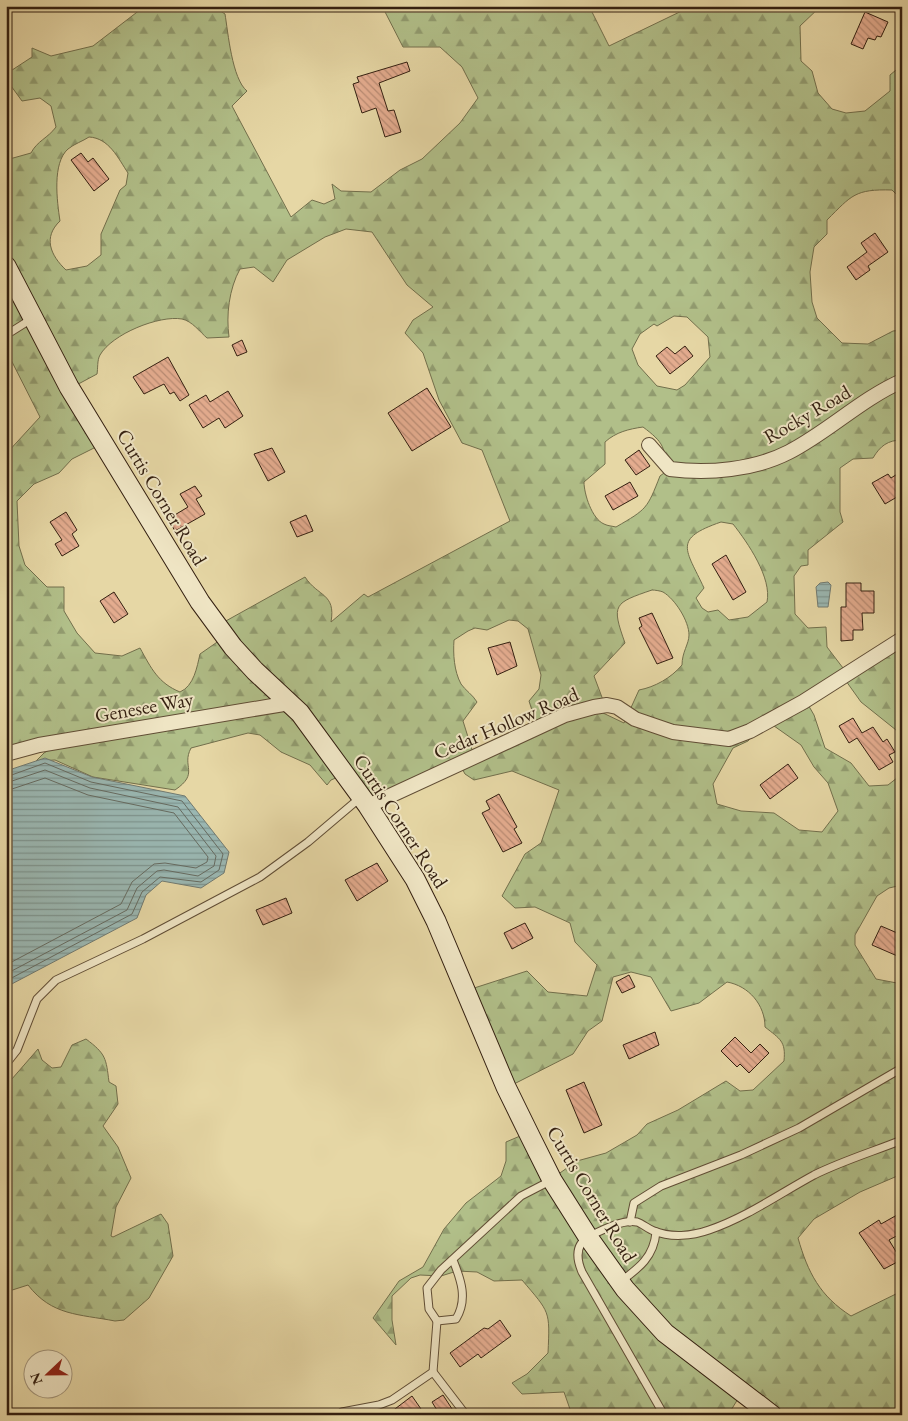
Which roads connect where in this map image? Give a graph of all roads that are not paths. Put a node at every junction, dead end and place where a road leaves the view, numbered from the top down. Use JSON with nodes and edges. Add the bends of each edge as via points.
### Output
{"nodes":[{"id":1,"x":6,"y":266,"type":"edge"},
{"id":2,"x":33,"y":318,"type":"junction"},
{"id":3,"x":6,"y":335,"type":"edge"},
{"id":4,"x":902,"y":382,"type":"edge"},
{"id":5,"x":649,"y":445,"type":"dead end"},
{"id":6,"x":902,"y":639,"type":"edge"},
{"id":7,"x":290,"y":703,"type":"junction"},
{"id":8,"x":6,"y":754,"type":"edge"},
{"id":9,"x":365,"y":802,"type":"junction"},
{"id":10,"x":6,"y":1064,"type":"edge"},
{"id":11,"x":902,"y":1068,"type":"edge"},
{"id":12,"x":902,"y":1140,"type":"edge"},
{"id":13,"x":552,"y":1180,"type":"junction"},
{"id":14,"x":630,"y":1222,"type":"junction"},
{"id":15,"x":656,"y":1232,"type":"junction"},
{"id":16,"x":588,"y":1237,"type":"junction"},
{"id":17,"x":453,"y":1260,"type":"junction"},
{"id":18,"x":620,"y":1282,"type":"junction"},
{"id":19,"x":437,"y":1322,"type":"junction"},
{"id":20,"x":433,"y":1372,"type":"junction"},
{"id":21,"x":339,"y":1415,"type":"edge"},
{"id":22,"x":466,"y":1415,"type":"edge"},
{"id":23,"x":664,"y":1415,"type":"edge"},
{"id":24,"x":772,"y":1415,"type":"edge"}],
"edges":[{"from":1,"to":2,"type":"street","name":"Curtis Corner Road"},
{"from":2,"to":3,"type":"lane"},
{"from":2,"to":7,"type":"street","name":"Curtis Corner Road","via":[[69,387],[200,602],[239,653]]},
{"from":4,"to":5,"type":"street","name":"Rocky Road","via":[[789,452],[757,464],[696,472],[670,469]]},
{"from":6,"to":9,"type":"street","name":"Cedar Hollow Road","via":[[803,702],[729,739],[673,732],[636,719],[617,707],[594,707],[565,715]]},
{"from":7,"to":8,"type":"street","name":"Genesee Way","via":[[39,745]]},
{"from":7,"to":9,"type":"street","name":"Curtis Corner Road"},
{"from":9,"to":10,"type":"lane","via":[[260,877],[143,939],[56,980],[38,1000],[17,1050]]},
{"from":9,"to":13,"type":"street","name":"Curtis Corner Road","via":[[426,899],[506,1087]]},
{"from":11,"to":14,"type":"lane","via":[[798,1128],[741,1155],[661,1186],[634,1203]]},
{"from":12,"to":15,"type":"lane","via":[[828,1168],[748,1215],[708,1231],[668,1236]]},
{"from":13,"to":16,"type":"street","name":"Curtis Corner Road"},
{"from":13,"to":17,"type":"lane","via":[[520,1196]]},
{"from":14,"to":15,"type":"lane"},
{"from":14,"to":16,"type":"lane"},
{"from":15,"to":18,"type":"lane","via":[[655,1245],[649,1257],[639,1269]]},
{"from":16,"to":18,"type":"street","name":"Curtis Corner Road"},
{"from":16,"to":23,"type":"lane","via":[[578,1250],[577,1260],[582,1272]]},
{"from":17,"to":19,"type":"lane","via":[[427,1288],[429,1309]]},
{"from":17,"to":19,"type":"lane","via":[[463,1293],[462,1309],[456,1319]]},
{"from":18,"to":24,"type":"street","name":"Curtis Corner Road","via":[[665,1333]]},
{"from":19,"to":20,"type":"lane"},
{"from":20,"to":21,"type":"lane","via":[[392,1400]]},
{"from":20,"to":22,"type":"lane"}]}
